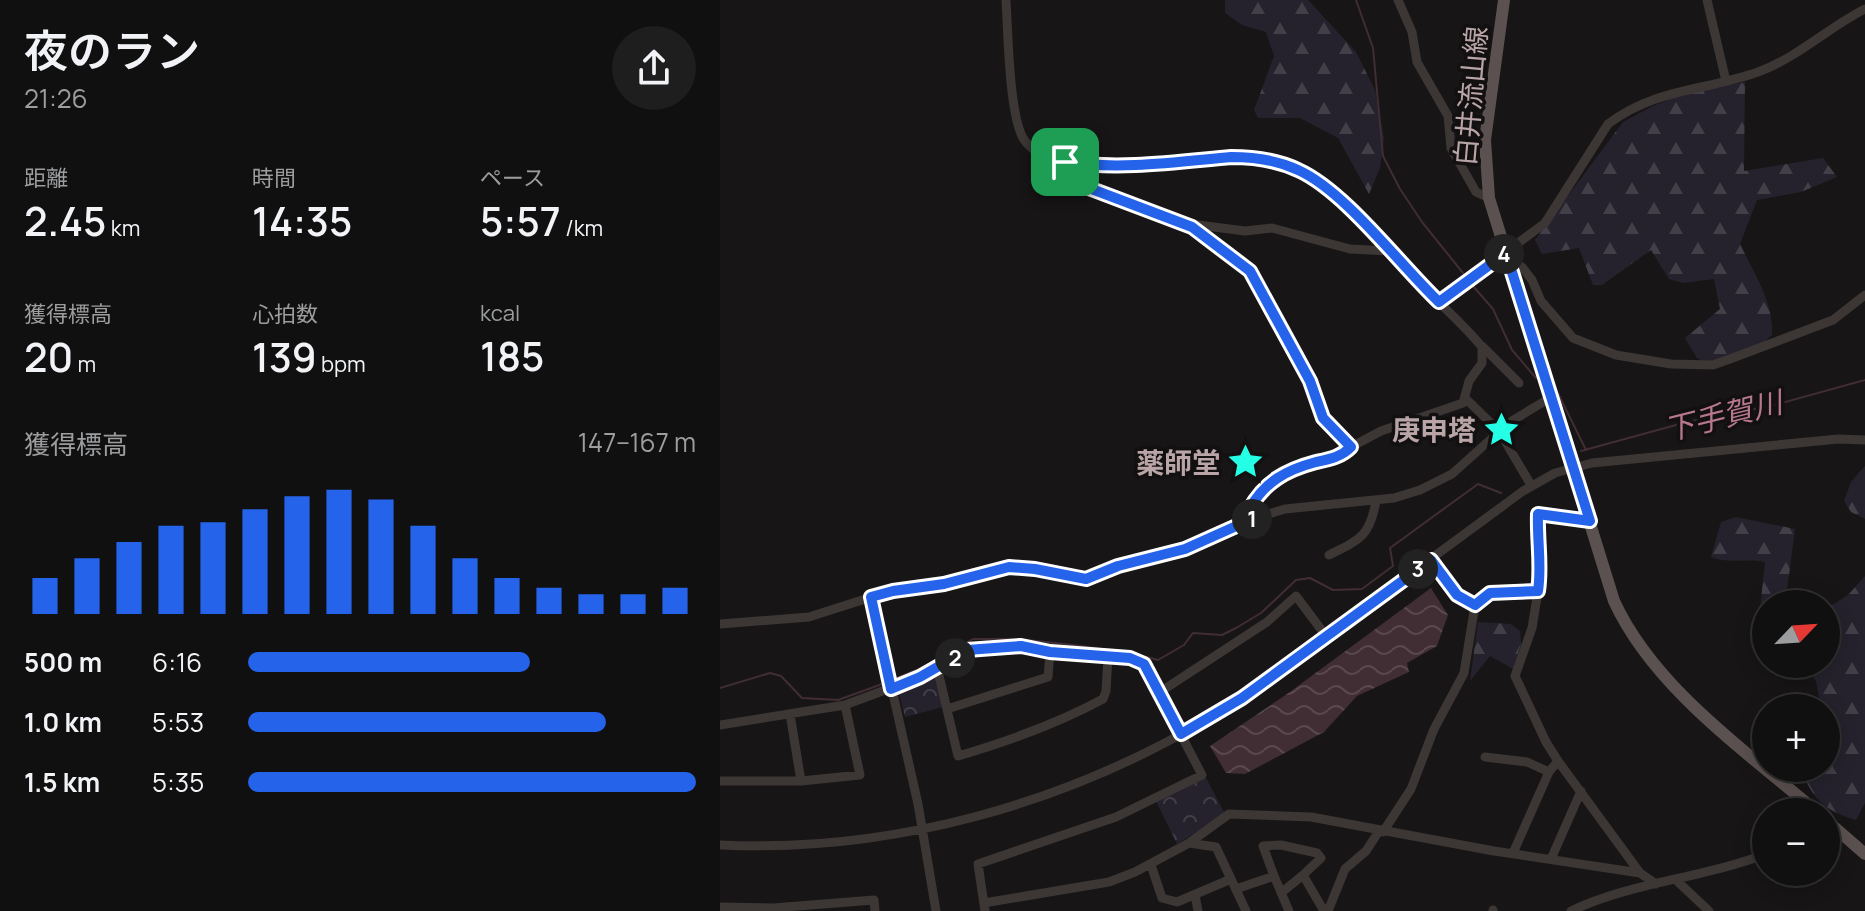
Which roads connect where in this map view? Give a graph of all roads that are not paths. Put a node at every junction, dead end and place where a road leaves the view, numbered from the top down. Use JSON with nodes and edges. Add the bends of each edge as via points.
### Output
{"nodes":[{"id":1,"x":1006,"y":0,"type":"edge"},
{"id":2,"x":1398,"y":0,"type":"edge"},
{"id":3,"x":1504,"y":0,"type":"edge"},
{"id":4,"x":1707,"y":0,"type":"edge"},
{"id":5,"x":1865,"y":9,"type":"edge"},
{"id":6,"x":1726,"y":81,"type":"junction"},
{"id":7,"x":1062,"y":161,"type":"junction"},
{"id":8,"x":1489,"y":198,"type":"junction"},
{"id":9,"x":1192,"y":227,"type":"junction"},
{"id":10,"x":1389,"y":251,"type":"junction"},
{"id":11,"x":1507,"y":255,"type":"junction"},
{"id":12,"x":1865,"y":295,"type":"edge"},
{"id":13,"x":1439,"y":302,"type":"junction"},
{"id":14,"x":1479,"y":344,"type":"junction"},
{"id":15,"x":1519,"y":383,"type":"dead end"},
{"id":16,"x":1465,"y":398,"type":"junction"},
{"id":17,"x":1550,"y":398,"type":"junction"},
{"id":18,"x":1499,"y":431,"type":"junction"},
{"id":19,"x":1865,"y":440,"type":"edge"},
{"id":20,"x":1351,"y":447,"type":"junction"},
{"id":21,"x":1572,"y":467,"type":"junction"},
{"id":22,"x":1531,"y":485,"type":"junction"},
{"id":23,"x":1376,"y":501,"type":"junction"},
{"id":24,"x":1252,"y":519,"type":"junction"},
{"id":25,"x":1590,"y":521,"type":"junction"},
{"id":26,"x":1329,"y":555,"type":"dead end"},
{"id":27,"x":1431,"y":560,"type":"junction"},
{"id":28,"x":1538,"y":591,"type":"junction"},
{"id":29,"x":871,"y":597,"type":"junction"},
{"id":30,"x":1475,"y":605,"type":"junction"},
{"id":31,"x":720,"y":624,"type":"edge"},
{"id":32,"x":1326,"y":636,"type":"junction"},
{"id":33,"x":1050,"y":652,"type":"junction"},
{"id":34,"x":1108,"y":656,"type":"junction"},
{"id":35,"x":937,"y":667,"type":"junction"},
{"id":36,"x":890,"y":683,"type":"junction"},
{"id":37,"x":1160,"y":692,"type":"junction"},
{"id":38,"x":845,"y":705,"type":"junction"},
{"id":39,"x":947,"y":709,"type":"junction"},
{"id":40,"x":790,"y":714,"type":"junction"},
{"id":41,"x":720,"y":725,"type":"edge"},
{"id":42,"x":1181,"y":734,"type":"junction"},
{"id":43,"x":1485,"y":757,"type":"dead end"},
{"id":44,"x":1558,"y":761,"type":"junction"},
{"id":45,"x":1549,"y":772,"type":"junction"},
{"id":46,"x":720,"y":781,"type":"edge"},
{"id":47,"x":801,"y":781,"type":"junction"},
{"id":48,"x":1581,"y":791,"type":"junction"},
{"id":49,"x":1801,"y":798,"type":"edge"},
{"id":50,"x":923,"y":829,"type":"junction"},
{"id":51,"x":1381,"y":831,"type":"junction"},
{"id":52,"x":1840,"y":833,"type":"edge"},
{"id":53,"x":1189,"y":843,"type":"junction"},
{"id":54,"x":720,"y":845,"type":"edge"},
{"id":55,"x":1513,"y":853,"type":"junction"},
{"id":56,"x":1865,"y":854,"type":"edge"},
{"id":57,"x":1752,"y":858,"type":"edge"},
{"id":58,"x":1551,"y":859,"type":"junction"},
{"id":59,"x":1151,"y":865,"type":"junction"},
{"id":60,"x":1640,"y":873,"type":"junction"},
{"id":61,"x":1303,"y":875,"type":"junction"},
{"id":62,"x":1274,"y":876,"type":"junction"},
{"id":63,"x":1231,"y":879,"type":"junction"},
{"id":64,"x":1677,"y":881,"type":"junction"},
{"id":65,"x":1656,"y":884,"type":"junction"},
{"id":66,"x":1236,"y":889,"type":"junction"},
{"id":67,"x":1281,"y":893,"type":"junction"},
{"id":68,"x":1195,"y":895,"type":"junction"},
{"id":69,"x":720,"y":907,"type":"edge"},
{"id":70,"x":984,"y":907,"type":"edge"},
{"id":71,"x":875,"y":911,"type":"edge"},
{"id":72,"x":936,"y":911,"type":"edge"},
{"id":73,"x":1198,"y":911,"type":"edge"},
{"id":74,"x":1246,"y":911,"type":"edge"},
{"id":75,"x":1289,"y":911,"type":"edge"},
{"id":76,"x":1326,"y":911,"type":"edge"},
{"id":77,"x":1571,"y":911,"type":"edge"},
{"id":78,"x":1709,"y":911,"type":"edge"}],
"edges":[{"from":1,"to":7,"type":"street","via":[[1022,134],[1032,147]]},
{"from":2,"to":8,"type":"street","via":[[1412,32],[1417,62],[1448,116],[1451,148],[1476,192]]},
{"from":3,"to":8,"type":"main road","name":"白井流山線","via":[[1485,140]]},
{"from":4,"to":6,"type":"street"},
{"from":5,"to":6,"type":"street","via":[[1776,63]]},
{"from":6,"to":11,"type":"street","via":[[1664,94],[1608,124],[1545,223]]},
{"from":7,"to":9,"type":"street","via":[[1065,173],[1081,185]]},
{"from":7,"to":10,"type":"street","via":[[1135,166],[1255,157],[1278,162],[1300,170],[1334,196]]},
{"from":8,"to":11,"type":"main road","name":"白井流山線"},
{"from":9,"to":10,"type":"street","via":[[1272,228],[1350,249]]},
{"from":9,"to":20,"type":"street","via":[[1250,271],[1310,381],[1323,418]]},
{"from":10,"to":13,"type":"street"},
{"from":11,"to":12,"type":"street","via":[[1522,267],[1541,301],[1573,338],[1616,355],[1671,364],[1713,365],[1833,320]]},
{"from":11,"to":13,"type":"street"},
{"from":11,"to":17,"type":"main road","name":"白井流山線"},
{"from":13,"to":14,"type":"street"},
{"from":14,"to":15,"type":"street"},
{"from":14,"to":16,"type":"street","via":[[1482,363]]},
{"from":16,"to":18,"type":"street"},
{"from":16,"to":20,"type":"street"},
{"from":17,"to":18,"type":"street"},
{"from":17,"to":21,"type":"main road","name":"白井流山線"},
{"from":18,"to":22,"type":"street"},
{"from":18,"to":23,"type":"street","via":[[1439,481]]},
{"from":19,"to":21,"type":"street"},
{"from":20,"to":24,"type":"street","via":[[1343,455],[1273,480],[1252,504]]},
{"from":21,"to":22,"type":"street"},
{"from":21,"to":25,"type":"main road","name":"白井流山線"},
{"from":22,"to":27,"type":"street"},
{"from":23,"to":24,"type":"street","via":[[1296,506]]},
{"from":23,"to":26,"type":"street","via":[[1372,524],[1357,541]]},
{"from":24,"to":29,"type":"street","via":[[1185,549],[1086,579],[1009,567]]},
{"from":25,"to":28,"type":"street","via":[[1538,514]]},
{"from":25,"to":49,"type":"main road","name":"白井流山線","via":[[1614,601],[1644,653],[1689,701]]},
{"from":27,"to":30,"type":"street","via":[[1457,595]]},
{"from":27,"to":32,"type":"street"},
{"from":28,"to":30,"type":"street","via":[[1490,593]]},
{"from":28,"to":44,"type":"street","via":[[1515,676]]},
{"from":29,"to":31,"type":"street","via":[[809,617]]},
{"from":29,"to":36,"type":"street"},
{"from":30,"to":51,"type":"street","via":[[1464,673],[1434,729],[1411,789]]},
{"from":32,"to":37,"type":"street","via":[[1296,596],[1267,622]]},
{"from":32,"to":42,"type":"street","via":[[1242,698]]},
{"from":33,"to":34,"type":"street"},
{"from":33,"to":35,"type":"street","via":[[1021,646],[967,650]]},
{"from":33,"to":39,"type":"street","via":[[1048,677]]},
{"from":34,"to":37,"type":"street","via":[[1144,664]]},
{"from":34,"to":39,"type":"street","via":[[1103,699],[1014,740],[958,756]]},
{"from":35,"to":36,"type":"street"},
{"from":35,"to":39,"type":"street"},
{"from":36,"to":38,"type":"street"},
{"from":36,"to":50,"type":"street"},
{"from":37,"to":42,"type":"street"},
{"from":38,"to":40,"type":"street"},
{"from":38,"to":47,"type":"street","via":[[860,775]]},
{"from":40,"to":41,"type":"street"},
{"from":40,"to":47,"type":"street"},
{"from":42,"to":50,"type":"street","via":[[1053,793]]},
{"from":42,"to":70,"type":"street","via":[[1202,775],[1116,817],[978,864]]},
{"from":43,"to":45,"type":"street","via":[[1527,762]]},
{"from":44,"to":45,"type":"street"},
{"from":44,"to":48,"type":"street"},
{"from":45,"to":55,"type":"street"},
{"from":46,"to":47,"type":"street"},
{"from":48,"to":58,"type":"street"},
{"from":48,"to":60,"type":"street"},
{"from":50,"to":54,"type":"street","via":[[815,843]]},
{"from":50,"to":72,"type":"street"},
{"from":51,"to":53,"type":"street","via":[[1311,817],[1229,814]]},
{"from":51,"to":55,"type":"street"},
{"from":51,"to":76,"type":"street","via":[[1345,869]]},
{"from":52,"to":56,"type":"main road"},
{"from":53,"to":59,"type":"street"},
{"from":53,"to":63,"type":"street","via":[[1216,847]]},
{"from":55,"to":58,"type":"street"},
{"from":57,"to":64,"type":"street"},
{"from":58,"to":60,"type":"street"},
{"from":59,"to":68,"type":"street","via":[[1162,898],[1177,902]]},
{"from":59,"to":70,"type":"street","via":[[1109,882]]},
{"from":60,"to":65,"type":"street"},
{"from":61,"to":62,"type":"street","via":[[1321,858],[1317,853],[1263,846]]},
{"from":61,"to":67,"type":"street"},
{"from":61,"to":76,"type":"street"},
{"from":62,"to":66,"type":"street"},
{"from":62,"to":67,"type":"street"},
{"from":63,"to":66,"type":"street"},
{"from":63,"to":68,"type":"street"},
{"from":64,"to":65,"type":"street"},
{"from":64,"to":78,"type":"street"},
{"from":65,"to":77,"type":"street"},
{"from":66,"to":74,"type":"street"},
{"from":67,"to":75,"type":"street"},
{"from":68,"to":73,"type":"street"},
{"from":69,"to":71,"type":"street","via":[[874,900]]}]}
